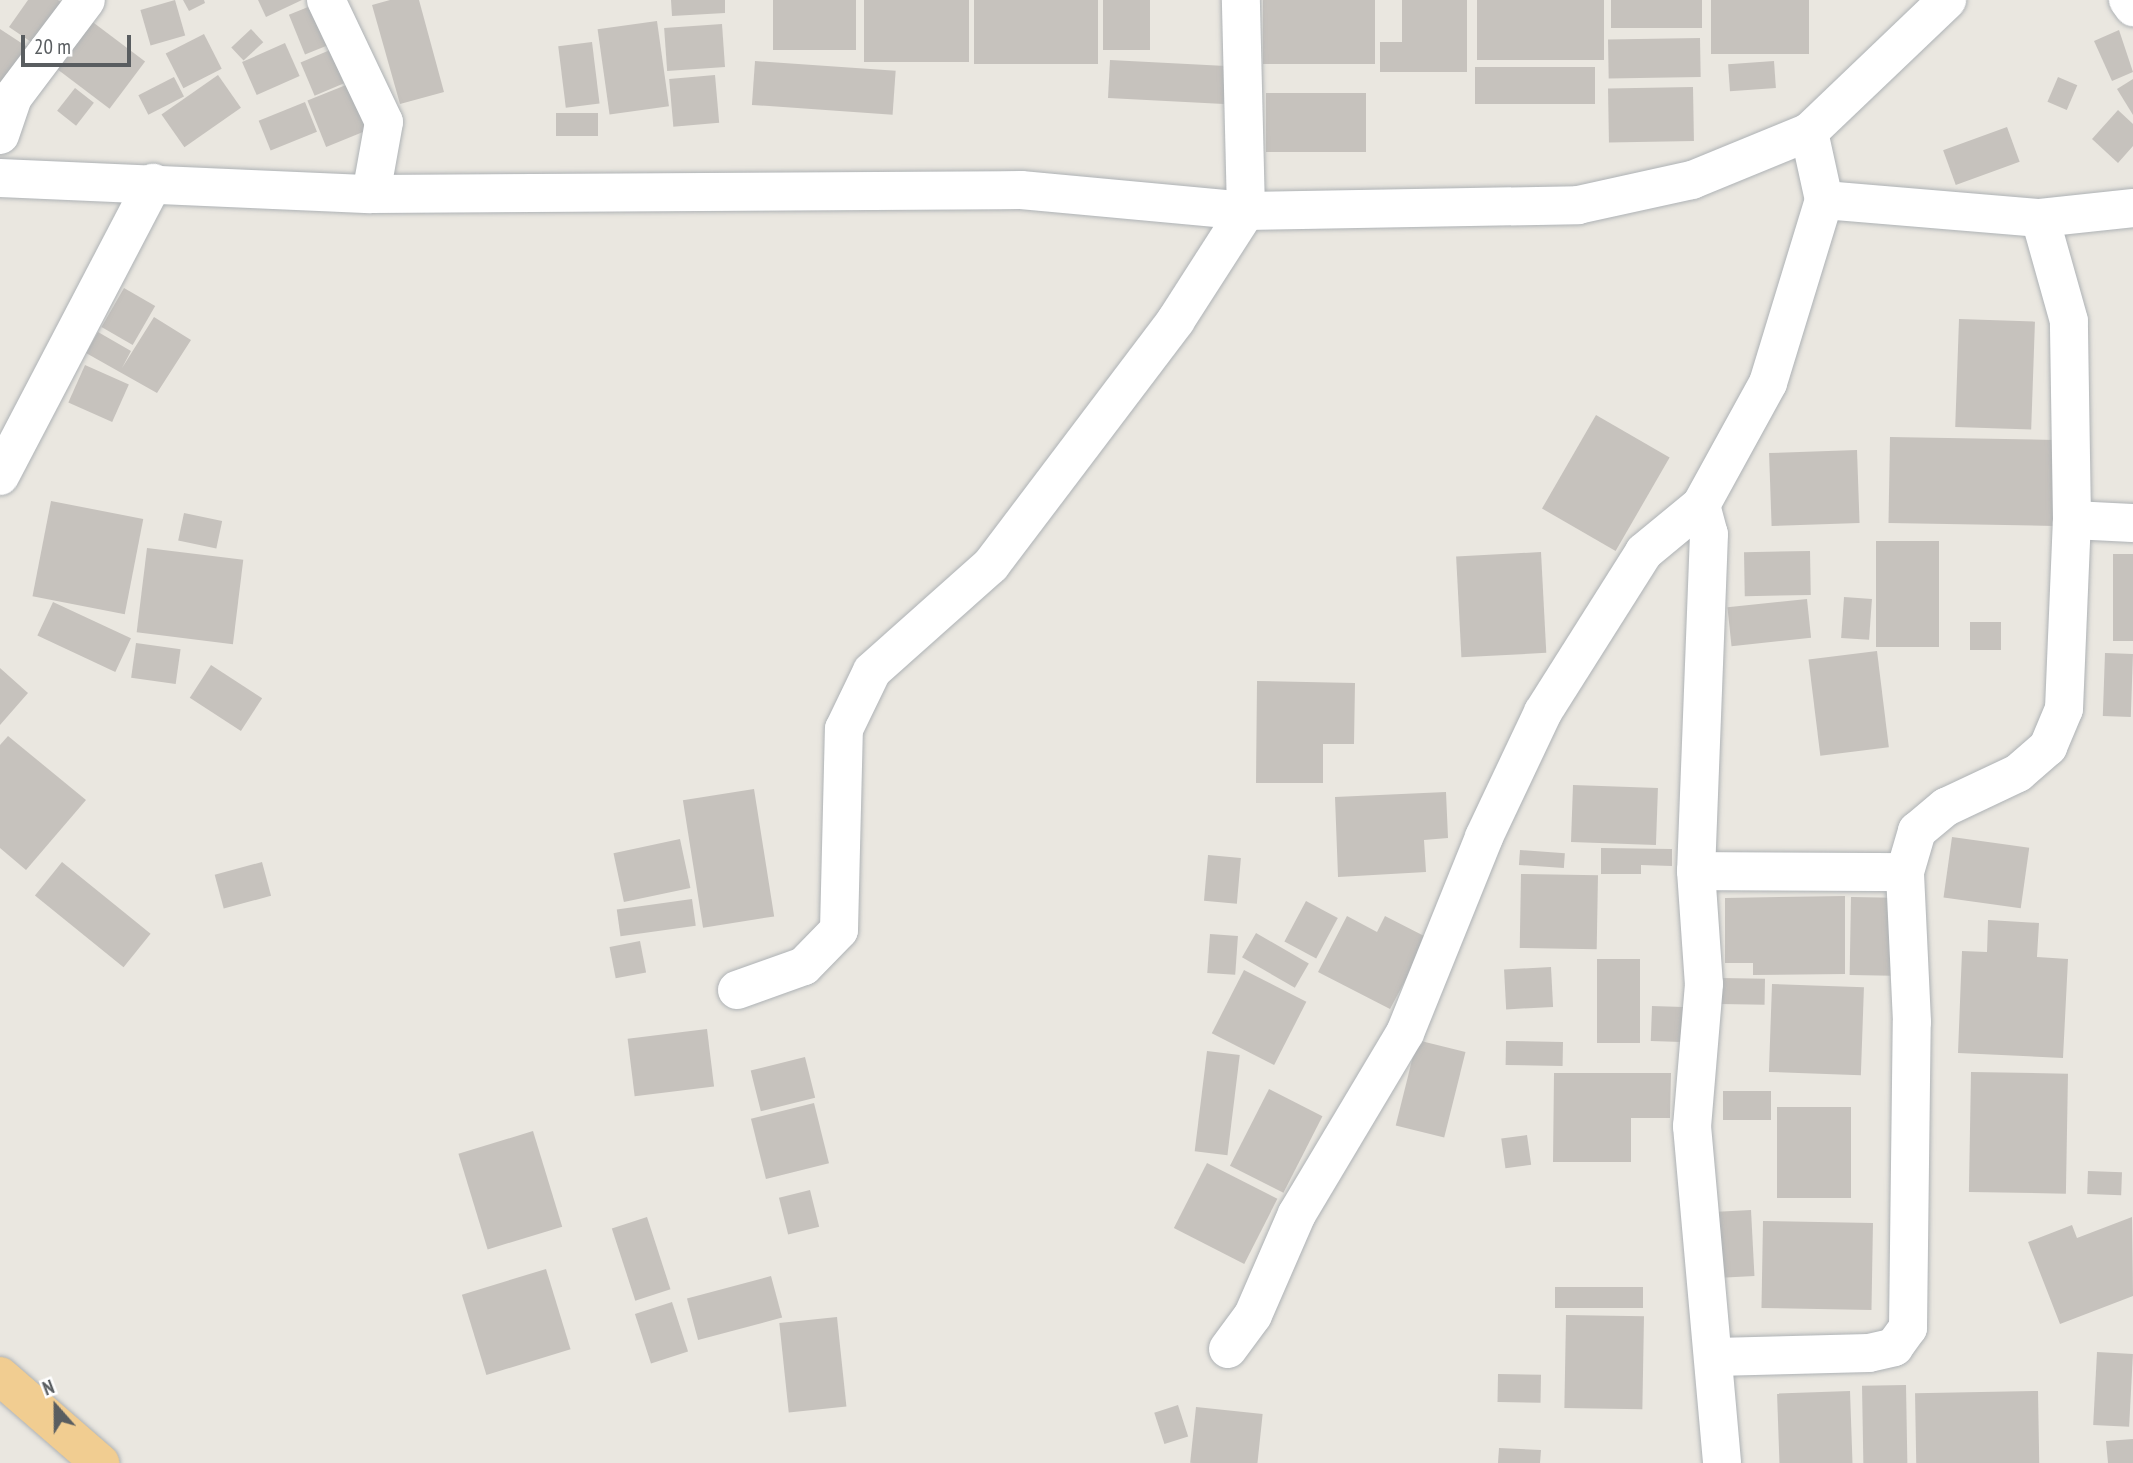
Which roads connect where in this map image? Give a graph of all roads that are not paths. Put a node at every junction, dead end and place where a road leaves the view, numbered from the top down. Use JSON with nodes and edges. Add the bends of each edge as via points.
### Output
{"nodes":[{"id":1,"x":86,"y":0,"type":"edge"},
{"id":2,"x":326,"y":0,"type":"edge"},
{"id":3,"x":1241,"y":0,"type":"edge"},
{"id":4,"x":1947,"y":0,"type":"edge"},
{"id":5,"x":2128,"y":0,"type":"edge"},
{"id":6,"x":2133,"y":7,"type":"edge"},
{"id":7,"x":1810,"y":132,"type":"junction"},
{"id":8,"x":0,"y":135,"type":"edge"},
{"id":9,"x":0,"y":177,"type":"edge"},
{"id":10,"x":153,"y":183,"type":"junction"},
{"id":11,"x":372,"y":194,"type":"junction"},
{"id":12,"x":1824,"y":200,"type":"junction"},
{"id":13,"x":2133,"y":208,"type":"edge"},
{"id":14,"x":1246,"y":211,"type":"junction"},
{"id":15,"x":2040,"y":218,"type":"junction"},
{"id":16,"x":0,"y":476,"type":"edge"},
{"id":17,"x":1701,"y":505,"type":"junction"},
{"id":18,"x":2072,"y":520,"type":"junction"},
{"id":19,"x":2133,"y":523,"type":"edge"},
{"id":20,"x":1696,"y":871,"type":"junction"},
{"id":21,"x":1905,"y":872,"type":"junction"},
{"id":22,"x":737,"y":990,"type":"dead end"},
{"id":23,"x":1228,"y":1349,"type":"dead end"},
{"id":24,"x":1716,"y":1357,"type":"junction"},
{"id":25,"x":0,"y":1376,"type":"edge"},
{"id":26,"x":100,"y":1463,"type":"edge"},
{"id":27,"x":1722,"y":1463,"type":"edge"}],
"edges":[{"from":1,"to":8,"type":"street","via":[[13,97]]},
{"from":2,"to":11,"type":"street","via":[[384,121]]},
{"from":3,"to":14,"type":"street"},
{"from":4,"to":7,"type":"street"},
{"from":5,"to":6,"type":"street"},
{"from":7,"to":12,"type":"street"},
{"from":7,"to":14,"type":"street","via":[[1692,180],[1578,205]]},
{"from":9,"to":10,"type":"street"},
{"from":10,"to":11,"type":"street"},
{"from":10,"to":16,"type":"street"},
{"from":11,"to":14,"type":"street","via":[[1021,190]]},
{"from":12,"to":15,"type":"street"},
{"from":12,"to":17,"type":"street","via":[[1768,383]]},
{"from":13,"to":15,"type":"street"},
{"from":14,"to":22,"type":"street","via":[[1177,320],[991,565],[872,671],[844,729],[839,930],[804,966]]},
{"from":15,"to":18,"type":"street","via":[[2069,321]]},
{"from":17,"to":20,"type":"street","via":[[1709,534]]},
{"from":17,"to":23,"type":"street","via":[[1644,552],[1543,712],[1484,837],[1405,1033],[1297,1214],[1253,1315]]},
{"from":18,"to":19,"type":"street"},
{"from":18,"to":21,"type":"street","via":[[2064,709],[2048,747],[2018,773],[1946,807],[1917,831]]},
{"from":20,"to":21,"type":"street"},
{"from":20,"to":24,"type":"street","via":[[1704,984],[1692,1126]]},
{"from":21,"to":24,"type":"street","via":[[1912,1022],[1908,1328],[1894,1347],[1869,1353]]},
{"from":24,"to":27,"type":"street"},
{"from":25,"to":26,"type":"highway"}]}
